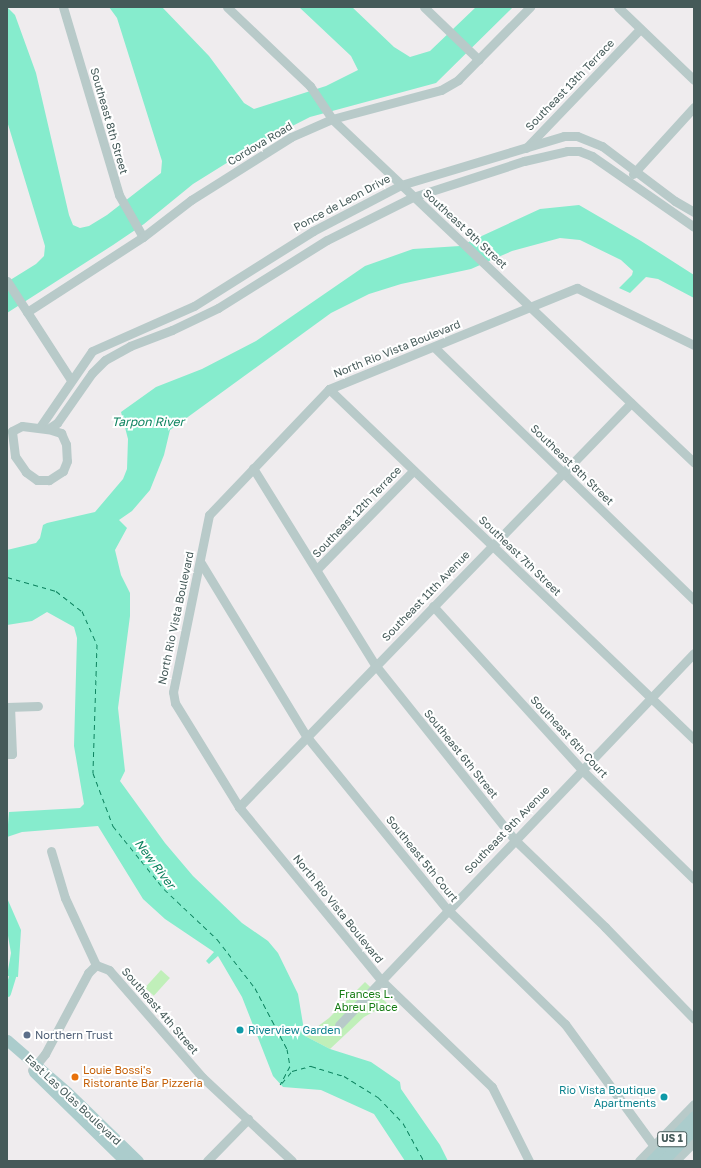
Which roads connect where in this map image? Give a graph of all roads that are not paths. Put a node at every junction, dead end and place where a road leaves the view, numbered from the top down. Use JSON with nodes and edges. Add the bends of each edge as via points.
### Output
{"nodes":[{"id":1,"x":63,"y":7,"type":"edge"},
{"id":2,"x":227,"y":7,"type":"edge"},
{"id":3,"x":424,"y":7,"type":"edge"},
{"id":4,"x":530,"y":7,"type":"edge"},
{"id":5,"x":618,"y":7,"type":"edge"},
{"id":6,"x":640,"y":29,"type":"junction"},
{"id":7,"x":476,"y":57,"type":"junction"},
{"id":8,"x":694,"y":80,"type":"edge"},
{"id":9,"x":694,"y":107,"type":"edge"},
{"id":10,"x":332,"y":119,"type":"junction"},
{"id":11,"x":524,"y":150,"type":"junction"},
{"id":12,"x":524,"y":161,"type":"junction"},
{"id":13,"x":636,"y":171,"type":"junction"},
{"id":14,"x":627,"y":181,"type":"junction"},
{"id":15,"x":401,"y":185,"type":"junction"},
{"id":16,"x":413,"y":197,"type":"junction"},
{"id":17,"x":694,"y":212,"type":"edge"},
{"id":18,"x":694,"y":227,"type":"edge"},
{"id":19,"x":141,"y":234,"type":"junction"},
{"id":20,"x":7,"y":282,"type":"edge"},
{"id":21,"x":531,"y":307,"type":"junction"},
{"id":22,"x":25,"y":309,"type":"junction"},
{"id":23,"x":694,"y":345,"type":"edge"},
{"id":24,"x":434,"y":347,"type":"junction"},
{"id":25,"x":71,"y":380,"type":"junction"},
{"id":26,"x":329,"y":389,"type":"junction"},
{"id":27,"x":631,"y":403,"type":"junction"},
{"id":28,"x":44,"y":428,"type":"junction"},
{"id":29,"x":694,"y":463,"type":"edge"},
{"id":30,"x":253,"y":468,"type":"junction"},
{"id":31,"x":413,"y":471,"type":"junction"},
{"id":32,"x":562,"y":473,"type":"junction"},
{"id":33,"x":492,"y":545,"type":"junction"},
{"id":34,"x":200,"y":563,"type":"junction"},
{"id":35,"x":318,"y":569,"type":"junction"},
{"id":36,"x":694,"y":600,"type":"edge"},
{"id":37,"x":433,"y":606,"type":"junction"},
{"id":38,"x":694,"y":653,"type":"edge"},
{"id":39,"x":376,"y":666,"type":"junction"},
{"id":40,"x":651,"y":698,"type":"junction"},
{"id":41,"x":38,"y":706,"type":"dead end"},
{"id":42,"x":8,"y":707,"type":"edge"},
{"id":43,"x":307,"y":737,"type":"junction"},
{"id":44,"x":694,"y":739,"type":"edge"},
{"id":45,"x":7,"y":754,"type":"edge"},
{"id":46,"x":582,"y":770,"type":"junction"},
{"id":47,"x":239,"y":807,"type":"junction"},
{"id":48,"x":514,"y":839,"type":"junction"},
{"id":49,"x":51,"y":851,"type":"dead end"},
{"id":50,"x":694,"y":879,"type":"edge"},
{"id":51,"x":447,"y":909,"type":"junction"},
{"id":52,"x":96,"y":966,"type":"junction"},
{"id":53,"x":381,"y":980,"type":"junction"},
{"id":54,"x":694,"y":1019,"type":"edge"},
{"id":55,"x":339,"y":1025,"type":"dead end"},
{"id":56,"x":7,"y":1040,"type":"edge"},
{"id":57,"x":7,"y":1043,"type":"edge"},
{"id":58,"x":34,"y":1068,"type":"junction"},
{"id":59,"x":694,"y":1104,"type":"edge"},
{"id":60,"x":694,"y":1116,"type":"edge"},
{"id":61,"x":248,"y":1118,"type":"junction"},
{"id":62,"x":694,"y":1129,"type":"edge"},
{"id":63,"x":694,"y":1142,"type":"edge"},
{"id":64,"x":654,"y":1146,"type":"junction"},
{"id":65,"x":125,"y":1161,"type":"edge"},
{"id":66,"x":138,"y":1161,"type":"edge"},
{"id":67,"x":206,"y":1161,"type":"edge"},
{"id":68,"x":292,"y":1161,"type":"edge"},
{"id":69,"x":530,"y":1161,"type":"edge"},
{"id":70,"x":640,"y":1161,"type":"edge"},
{"id":71,"x":651,"y":1161,"type":"edge"},
{"id":72,"x":663,"y":1161,"type":"edge"},
{"id":73,"x":675,"y":1161,"type":"edge"}],
"edges":[{"from":1,"to":19,"type":"street","name":"Southeast 8th Street","via":[[121,202]]},
{"from":2,"to":10,"type":"street","name":"Southeast 9th Street","via":[[310,86]]},
{"from":3,"to":7,"type":"street"},
{"from":4,"to":7,"type":"street","name":"Cordova Road"},
{"from":5,"to":6,"type":"street"},
{"from":6,"to":8,"type":"street"},
{"from":6,"to":11,"type":"street","name":"Southeast 13th Terrace"},
{"from":7,"to":10,"type":"street","name":"Cordova Road","via":[[458,80],[441,90]]},
{"from":9,"to":13,"type":"street"},
{"from":10,"to":15,"type":"street","name":"Southeast 9th Street"},
{"from":10,"to":19,"type":"street","name":"Cordova Road","via":[[291,137]]},
{"from":11,"to":12,"type":"street"},
{"from":11,"to":13,"type":"street","name":"Ponce de Leon Drive","via":[[564,136],[577,136],[602,146]]},
{"from":11,"to":15,"type":"street","name":"Ponce de Leon Drive"},
{"from":12,"to":14,"type":"street","via":[[552,153],[578,151],[592,156]]},
{"from":12,"to":16,"type":"street"},
{"from":13,"to":14,"type":"street"},
{"from":13,"to":17,"type":"street","name":"Ponce de Leon Drive"},
{"from":14,"to":18,"type":"street"},
{"from":15,"to":16,"type":"street","name":"Southeast 9th Street"},
{"from":15,"to":25,"type":"street","name":"Ponce de Leon Drive","via":[[313,231],[194,306],[92,351]]},
{"from":16,"to":21,"type":"street","name":"Southeast 9th Street"},
{"from":16,"to":28,"type":"street","via":[[327,240],[218,308],[130,346],[105,360],[92,373],[57,423]]},
{"from":19,"to":22,"type":"street","name":"Cordova Road"},
{"from":20,"to":22,"type":"street"},
{"from":21,"to":23,"type":"street","name":"North Rio Vista Boulevard","via":[[577,288]]},
{"from":21,"to":24,"type":"street","name":"North Rio Vista Boulevard"},
{"from":21,"to":27,"type":"street","name":"Southeast 9th Street"},
{"from":22,"to":25,"type":"street"},
{"from":24,"to":26,"type":"street","name":"North Rio Vista Boulevard"},
{"from":24,"to":32,"type":"street","name":"Southeast 8th Street"},
{"from":25,"to":28,"type":"street","name":"Ponce de Leon Drive"},
{"from":26,"to":30,"type":"street","name":"North Rio Vista Boulevard"},
{"from":26,"to":31,"type":"street","name":"Southeast 7th Street"},
{"from":27,"to":29,"type":"street","name":"Southeast 9th Street"},
{"from":27,"to":32,"type":"street","name":"Southeast 11th Avenue"},
{"from":28,"to":28,"type":"street","via":[[22,426],[12,431],[15,456],[26,472],[37,480],[49,480],[63,471],[67,461],[66,444],[61,433]]},
{"from":30,"to":34,"type":"street","name":"North Rio Vista Boulevard","via":[[209,515]]},
{"from":30,"to":35,"type":"street","name":"Southeast 6th Street"},
{"from":31,"to":33,"type":"street","name":"Southeast 7th Street"},
{"from":31,"to":35,"type":"street","name":"Southeast 12th Terrace"},
{"from":32,"to":33,"type":"street","name":"Southeast 11th Avenue"},
{"from":32,"to":36,"type":"street","name":"Southeast 8th Street"},
{"from":33,"to":37,"type":"street","name":"Southeast 11th Avenue"},
{"from":33,"to":40,"type":"street","name":"Southeast 7th Street"},
{"from":34,"to":43,"type":"street","name":"Southeast 5th Court"},
{"from":34,"to":47,"type":"street","name":"North Rio Vista Boulevard","via":[[173,692],[175,703]]},
{"from":35,"to":39,"type":"street","name":"Southeast 6th Street"},
{"from":37,"to":39,"type":"street","name":"Southeast 11th Avenue"},
{"from":37,"to":46,"type":"street","name":"Southeast 6th Court"},
{"from":38,"to":40,"type":"street","name":"Southeast 9th Avenue"},
{"from":39,"to":43,"type":"street","name":"Southeast 11th Avenue"},
{"from":39,"to":48,"type":"street","name":"Southeast 6th Street"},
{"from":40,"to":44,"type":"street","name":"Southeast 7th Street"},
{"from":40,"to":46,"type":"street","name":"Southeast 9th Avenue"},
{"from":41,"to":42,"type":"street"},
{"from":42,"to":45,"type":"street","via":[[12,754]]},
{"from":43,"to":47,"type":"street","name":"Southeast 11th Avenue"},
{"from":43,"to":51,"type":"street","name":"Southeast 5th Court"},
{"from":46,"to":48,"type":"street","name":"Southeast 9th Avenue"},
{"from":46,"to":50,"type":"street","name":"Southeast 6th Court"},
{"from":47,"to":53,"type":"street","name":"North Rio Vista Boulevard"},
{"from":48,"to":51,"type":"street","name":"Southeast 9th Avenue"},
{"from":48,"to":54,"type":"street","name":"Southeast 6th Street","via":[[605,927]]},
{"from":49,"to":52,"type":"street","via":[[65,898]]},
{"from":51,"to":53,"type":"street","name":"Southeast 9th Avenue"},
{"from":51,"to":64,"type":"street","name":"Southeast 5th Court","via":[[565,1024]]},
{"from":52,"to":58,"type":"street","via":[[88,973]]},
{"from":52,"to":61,"type":"street","name":"Southeast 4th Street","via":[[108,970],[186,1060]]},
{"from":53,"to":55,"type":"street","name":"Southeast 9th Avenue"},
{"from":53,"to":69,"type":"street","name":"North Rio Vista Boulevard","via":[[492,1087]]},
{"from":56,"to":58,"type":"main road","name":"East Las Olas Boulevard"},
{"from":57,"to":58,"type":"main road","name":"East Las Olas Boulevard"},
{"from":58,"to":65,"type":"main road","name":"East Las Olas Boulevard"},
{"from":58,"to":66,"type":"main road","name":"East Las Olas Boulevard"},
{"from":59,"to":64,"type":"street"},
{"from":60,"to":71,"type":"main road","number":"US 1"},
{"from":61,"to":67,"type":"street"},
{"from":61,"to":68,"type":"street","name":"Southeast 4th Street"},
{"from":62,"to":72,"type":"main road","number":"US 1"},
{"from":63,"to":73,"type":"street"},
{"from":64,"to":70,"type":"street"}]}
